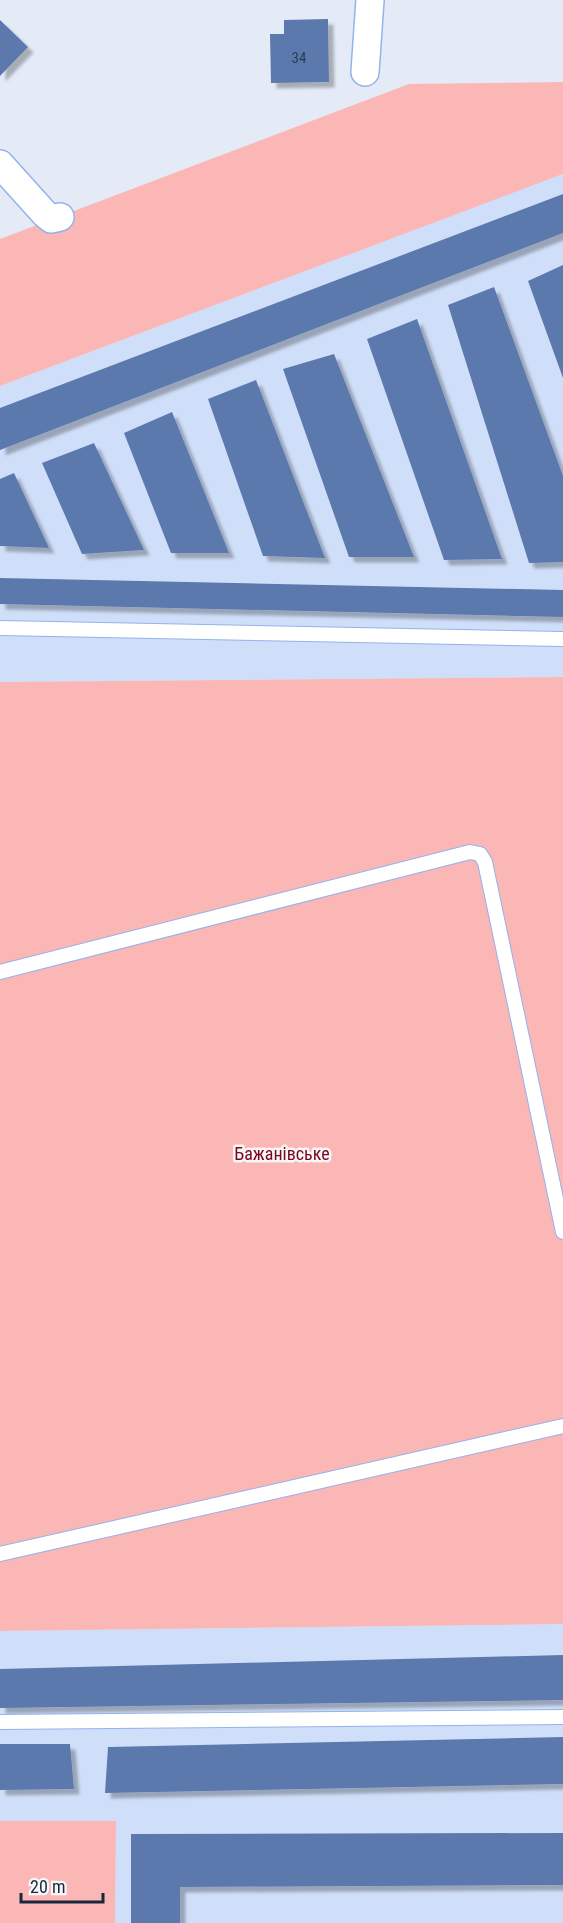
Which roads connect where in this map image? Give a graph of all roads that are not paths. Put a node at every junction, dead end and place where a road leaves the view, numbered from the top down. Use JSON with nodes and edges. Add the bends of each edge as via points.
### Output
{"nodes":[{"id":1,"x":370,"y":0,"type":"edge"},
{"id":2,"x":365,"y":72,"type":"dead end"},
{"id":3,"x":0,"y":164,"type":"edge"},
{"id":4,"x":60,"y":217,"type":"dead end"},
{"id":5,"x":0,"y":628,"type":"edge"},
{"id":6,"x":563,"y":639,"type":"edge"},
{"id":7,"x":0,"y":972,"type":"edge"},
{"id":8,"x":563,"y":1232,"type":"edge"},
{"id":9,"x":563,"y":1426,"type":"edge"},
{"id":10,"x":0,"y":1554,"type":"edge"},
{"id":11,"x":563,"y":1717,"type":"edge"},
{"id":12,"x":0,"y":1722,"type":"edge"}],
"edges":[{"from":1,"to":2,"type":"street"},
{"from":3,"to":4,"type":"street","via":[[45,214],[51,219]]},
{"from":5,"to":6,"type":"lane"},
{"from":7,"to":8,"type":"lane","via":[[470,852],[480,854],[488,873]]},
{"from":9,"to":10,"type":"lane"},
{"from":11,"to":12,"type":"lane"}]}
